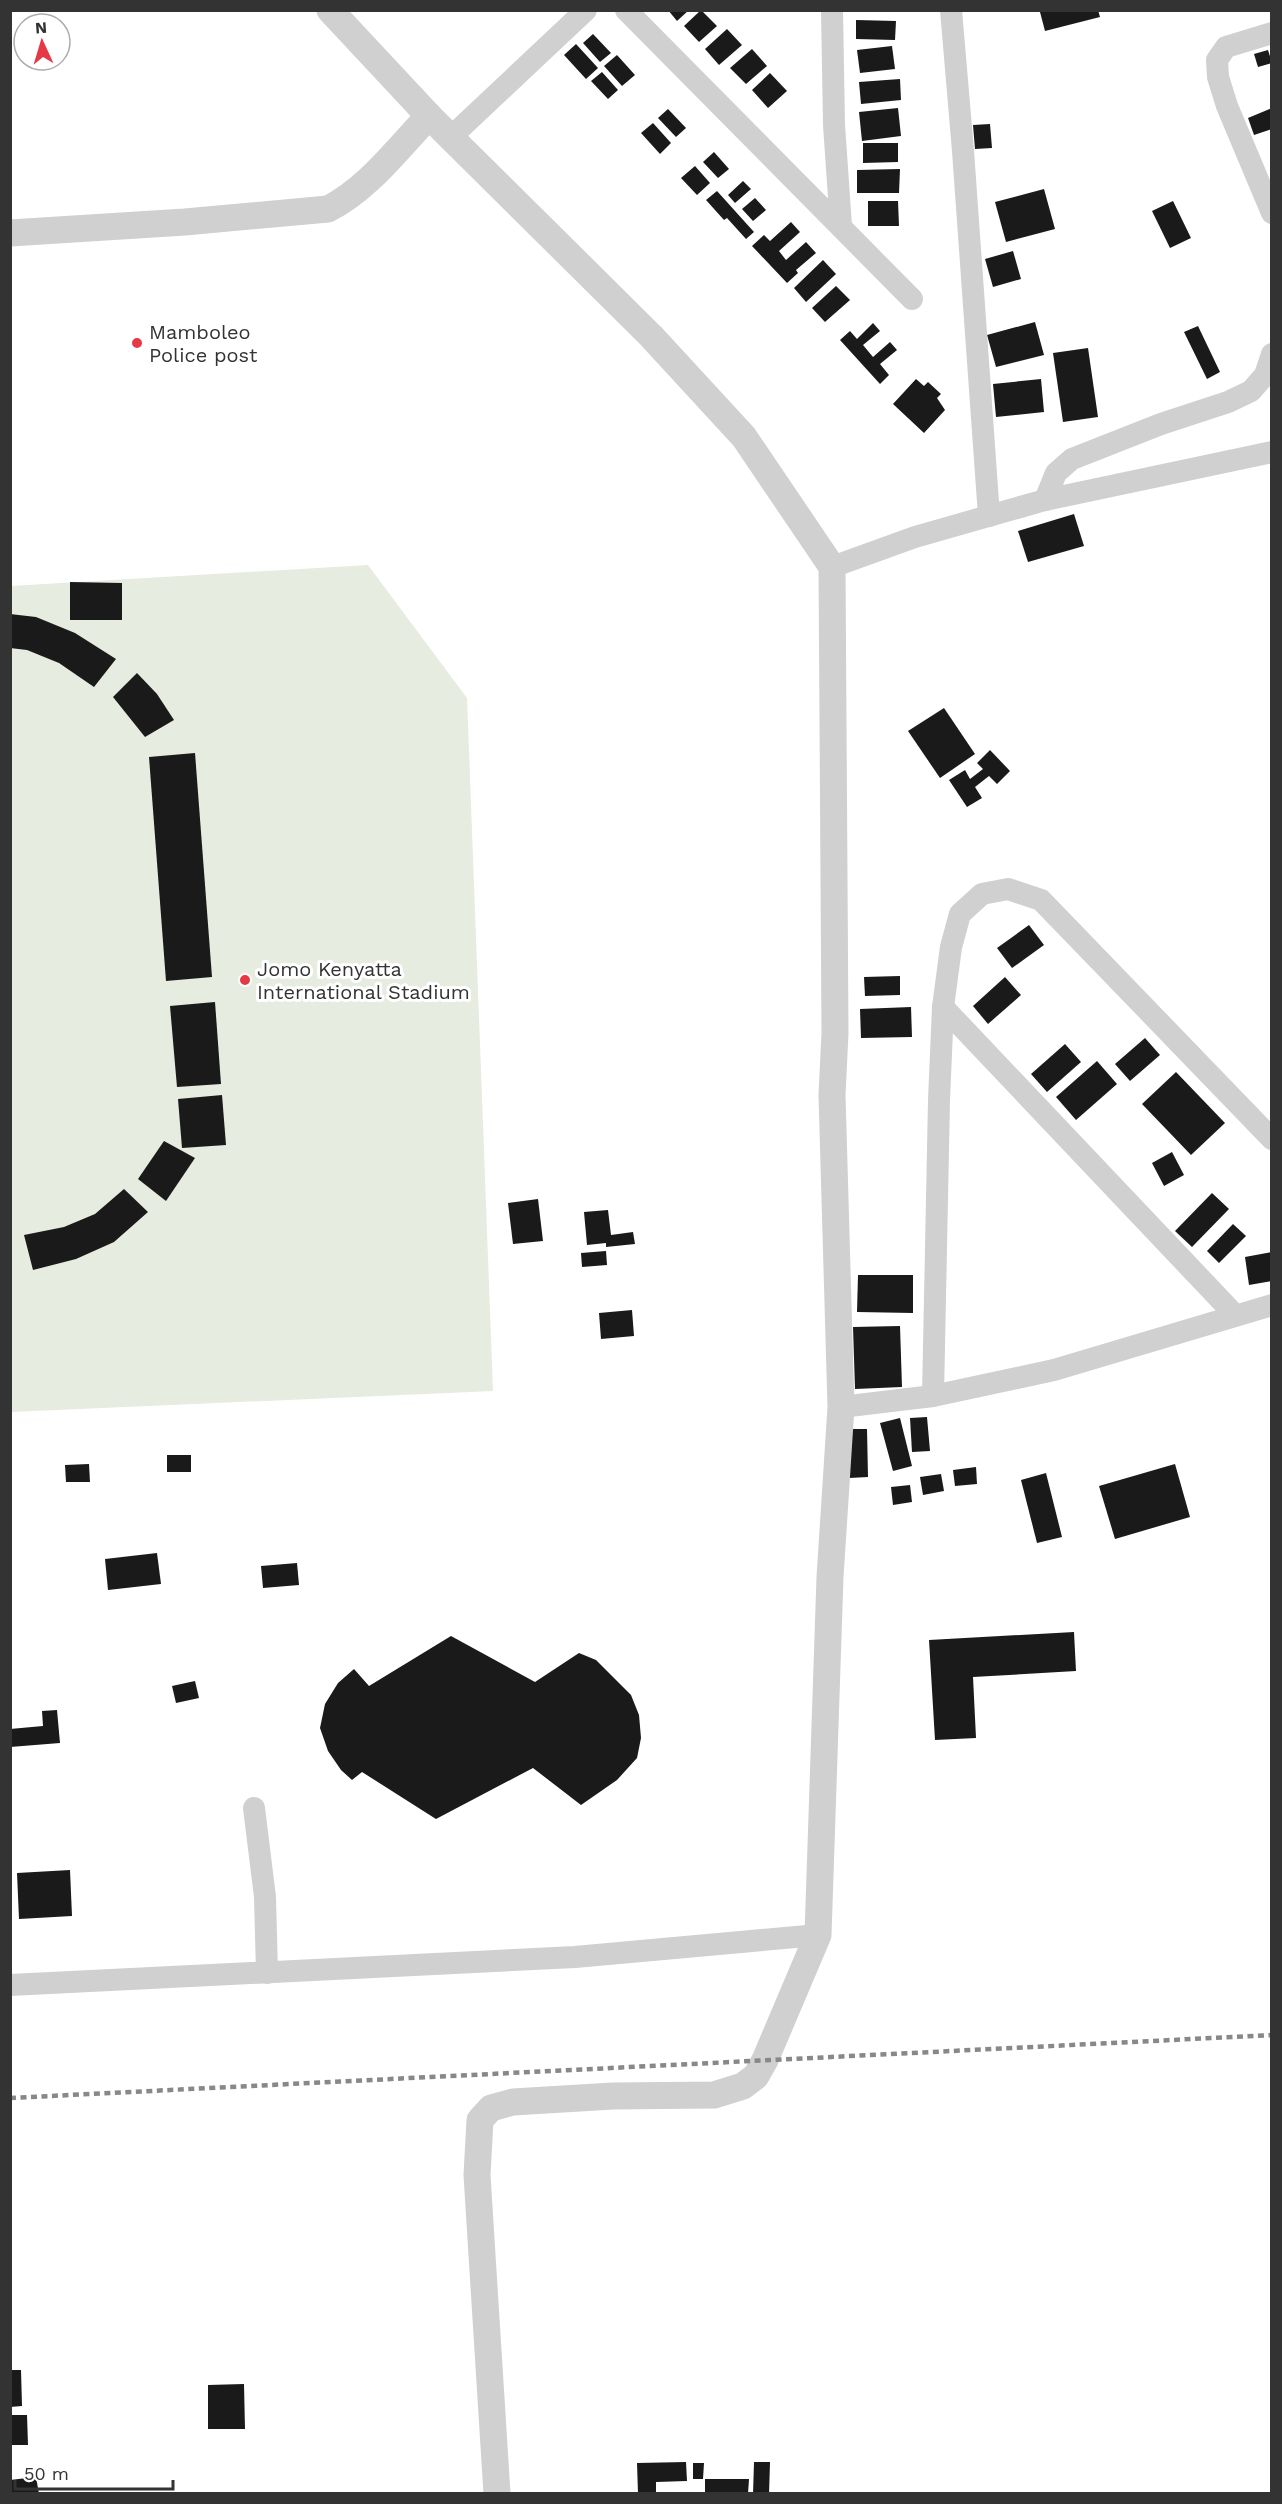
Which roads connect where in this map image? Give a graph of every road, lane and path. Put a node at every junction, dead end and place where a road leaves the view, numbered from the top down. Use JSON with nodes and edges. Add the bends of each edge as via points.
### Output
{"nodes":[{"id":1,"x":330,"y":10,"type":"edge"},
{"id":2,"x":586,"y":10,"type":"edge"},
{"id":3,"x":626,"y":10,"type":"edge"},
{"id":4,"x":832,"y":10,"type":"edge"},
{"id":5,"x":951,"y":10,"type":"edge"},
{"id":6,"x":1272,"y":33,"type":"edge"},
{"id":7,"x":429,"y":116,"type":"junction"},
{"id":8,"x":451,"y":137,"type":"junction"},
{"id":9,"x":1272,"y":213,"type":"edge"},
{"id":10,"x":842,"y":226,"type":"junction"},
{"id":11,"x":10,"y":233,"type":"edge"},
{"id":12,"x":912,"y":298,"type":"dead end"},
{"id":13,"x":1272,"y":354,"type":"edge"},
{"id":14,"x":1272,"y":452,"type":"edge"},
{"id":15,"x":1045,"y":500,"type":"junction"},
{"id":16,"x":989,"y":516,"type":"junction"},
{"id":17,"x":832,"y":567,"type":"junction"},
{"id":18,"x":943,"y":1007,"type":"junction"},
{"id":19,"x":1272,"y":1139,"type":"edge"},
{"id":20,"x":1272,"y":1305,"type":"edge"},
{"id":21,"x":1234,"y":1314,"type":"junction"},
{"id":22,"x":933,"y":1396,"type":"junction"},
{"id":23,"x":841,"y":1407,"type":"junction"},
{"id":24,"x":254,"y":1808,"type":"dead end"},
{"id":25,"x":818,"y":1935,"type":"junction"},
{"id":26,"x":267,"y":1973,"type":"junction"},
{"id":27,"x":10,"y":1986,"type":"edge"},
{"id":28,"x":497,"y":2493,"type":"edge"}],
"edges":[{"from":1,"to":7,"type":"street"},
{"from":2,"to":8,"type":"street"},
{"from":3,"to":10,"type":"street"},
{"from":4,"to":10,"type":"street","via":[[834,125]]},
{"from":5,"to":16,"type":"street"},
{"from":6,"to":9,"type":"street","via":[[1226,47],[1217,60],[1227,106]]},
{"from":7,"to":8,"type":"street"},
{"from":7,"to":11,"type":"street","via":[[362,186],[328,209]]},
{"from":8,"to":17,"type":"street","via":[[651,336],[744,437]]},
{"from":10,"to":12,"type":"street"},
{"from":13,"to":15,"type":"street","via":[[1265,375],[1251,391],[1072,459],[1056,473]]},
{"from":14,"to":15,"type":"street"},
{"from":15,"to":16,"type":"street"},
{"from":16,"to":17,"type":"street"},
{"from":17,"to":23,"type":"street","via":[[832,1095]]},
{"from":18,"to":19,"type":"street","via":[[960,914],[982,894],[1008,889],[1041,900]]},
{"from":18,"to":21,"type":"street"},
{"from":18,"to":22,"type":"street"},
{"from":20,"to":21,"type":"street"},
{"from":21,"to":22,"type":"street","via":[[1054,1370]]},
{"from":22,"to":23,"type":"street"},
{"from":23,"to":25,"type":"street","via":[[830,1577]]},
{"from":24,"to":26,"type":"street","via":[[265,1897]]},
{"from":25,"to":26,"type":"street","via":[[575,1957]]},
{"from":25,"to":28,"type":"street","via":[[765,2060],[756,2076],[743,2086],[714,2095],[513,2102],[491,2108],[480,2120],[477,2175]]},
{"from":26,"to":27,"type":"street"}]}
